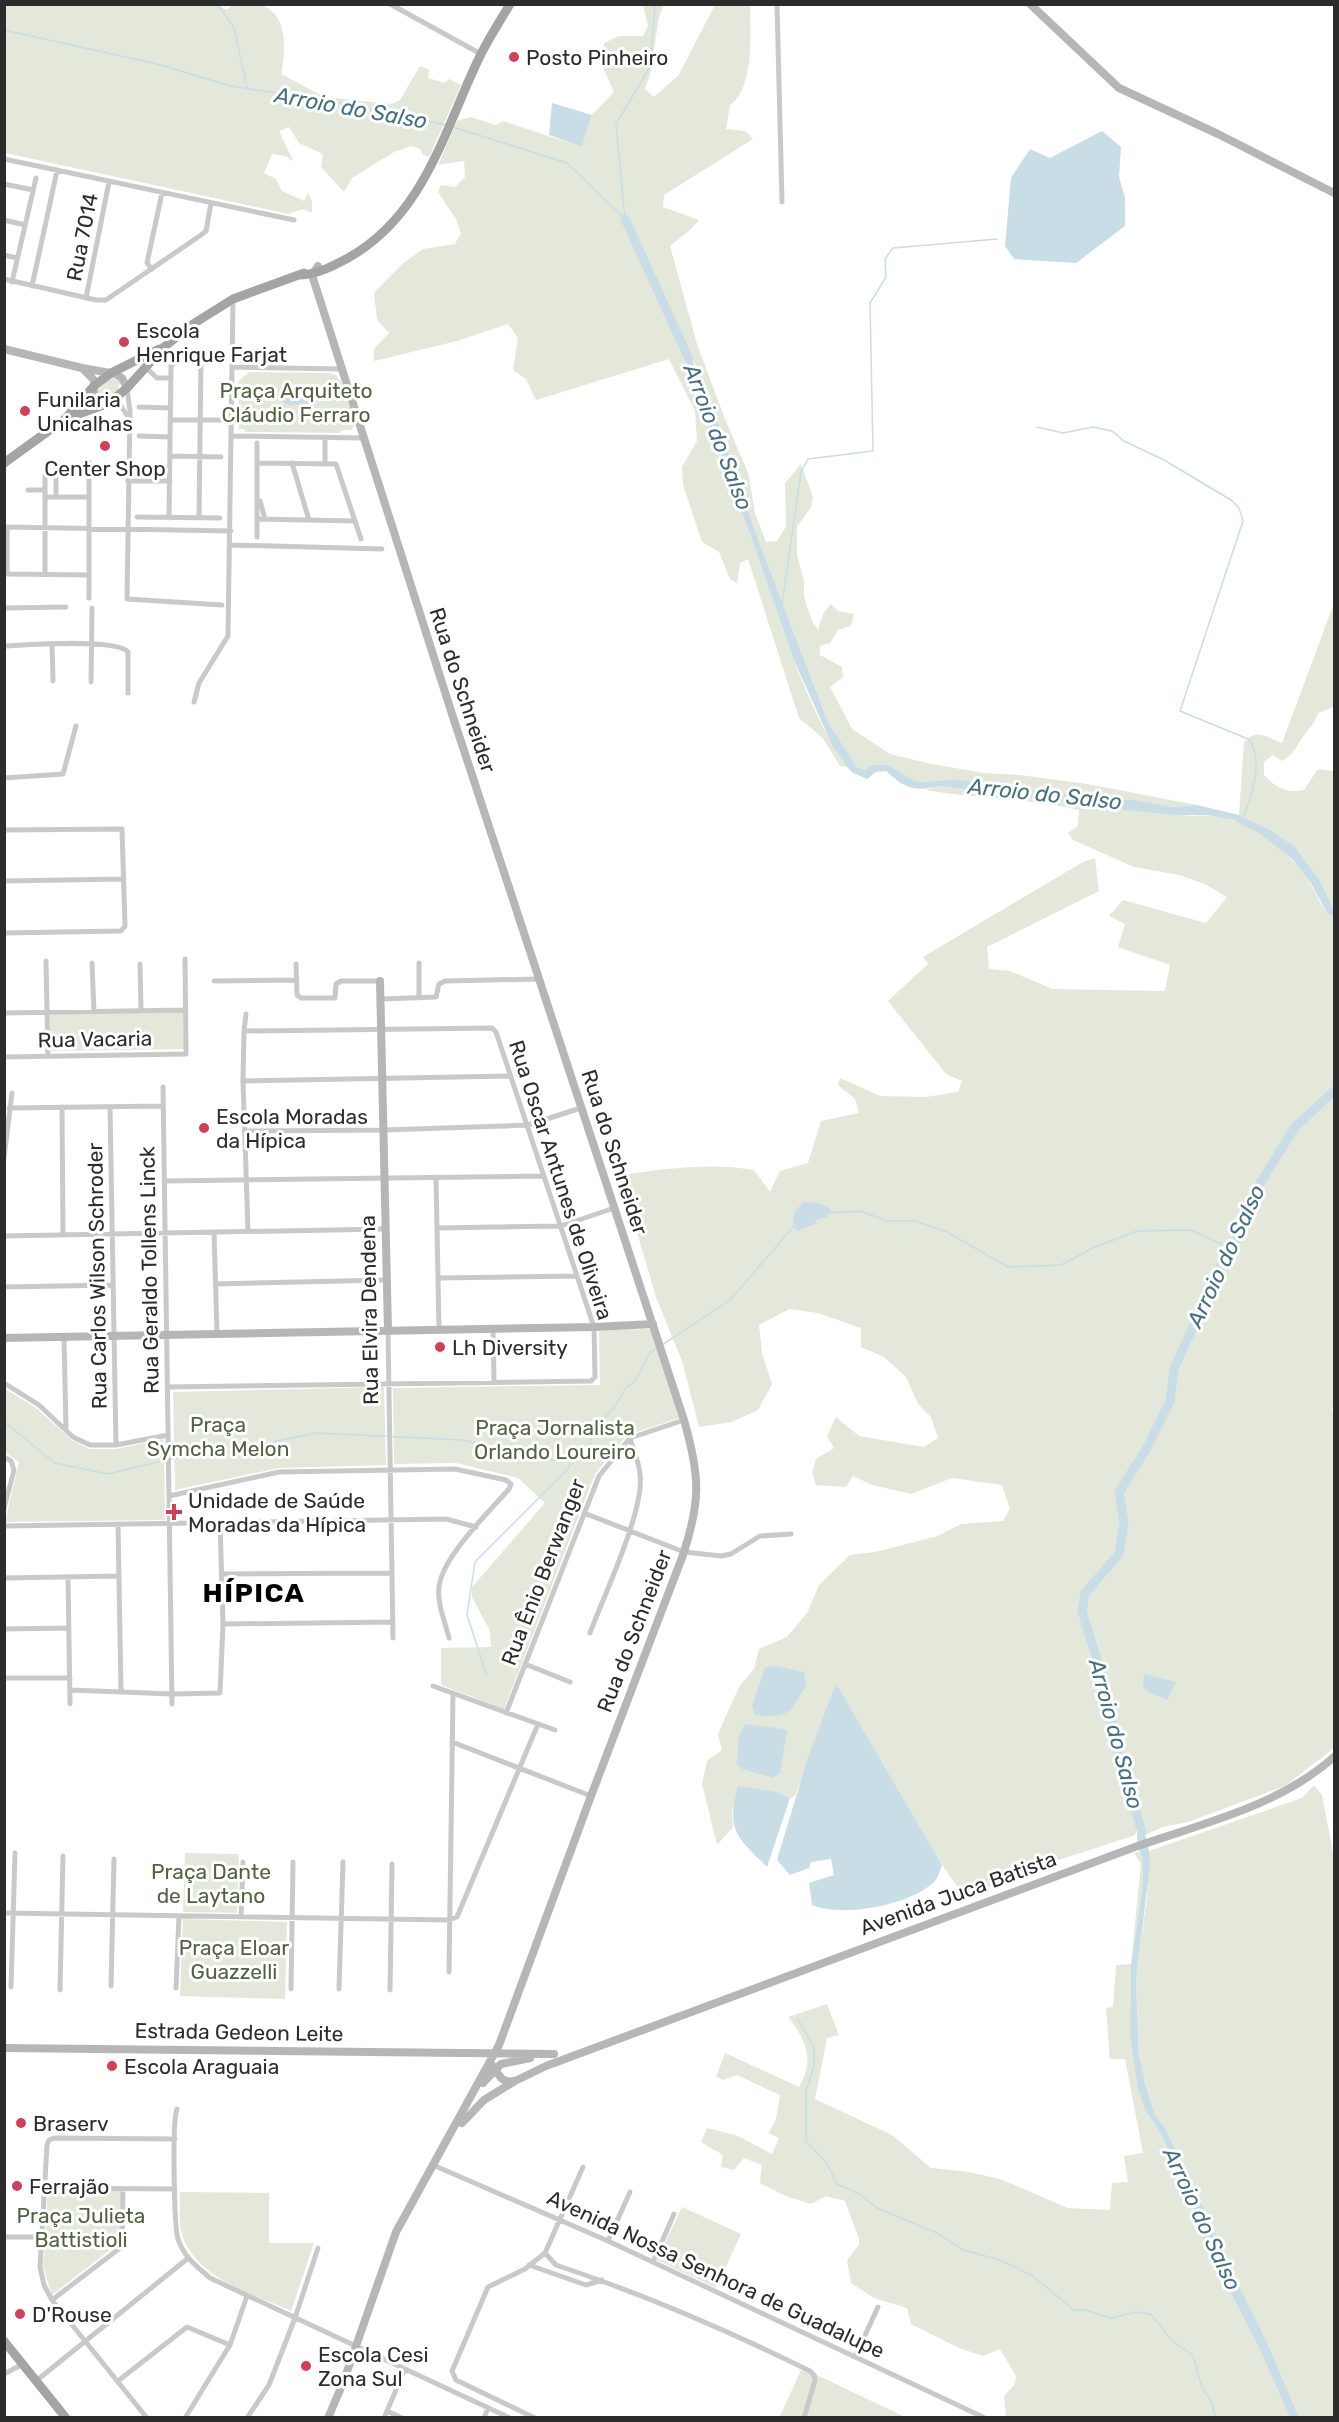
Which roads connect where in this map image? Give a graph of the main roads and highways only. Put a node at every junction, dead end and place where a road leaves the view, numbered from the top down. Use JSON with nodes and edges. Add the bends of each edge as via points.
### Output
{"nodes":[{"id":1,"x":510,"y":4,"type":"edge"},
{"id":2,"x":366,"y":246,"type":"junction"},
{"id":3,"x":301,"y":275,"type":"junction"},
{"id":4,"x":164,"y":347,"type":"junction"},
{"id":5,"x":65,"y":419,"type":"junction"},
{"id":6,"x":4,"y":463,"type":"edge"},
{"id":7,"x":4,"y":2341,"type":"edge"},
{"id":8,"x":66,"y":2418,"type":"edge"}],
"edges":[{"from":1,"to":2,"type":"main road","via":[[481,54],[418,191],[403,213]]},
{"from":2,"to":3,"type":"main road"},
{"from":2,"to":3,"type":"main road","via":[[340,262]]},
{"from":3,"to":4,"type":"main road","via":[[233,299]]},
{"from":4,"to":5,"type":"main road","via":[[111,373]]},
{"from":4,"to":5,"type":"main road","via":[[109,403]]},
{"from":5,"to":6,"type":"main road"},
{"from":7,"to":8,"type":"main road"}]}
